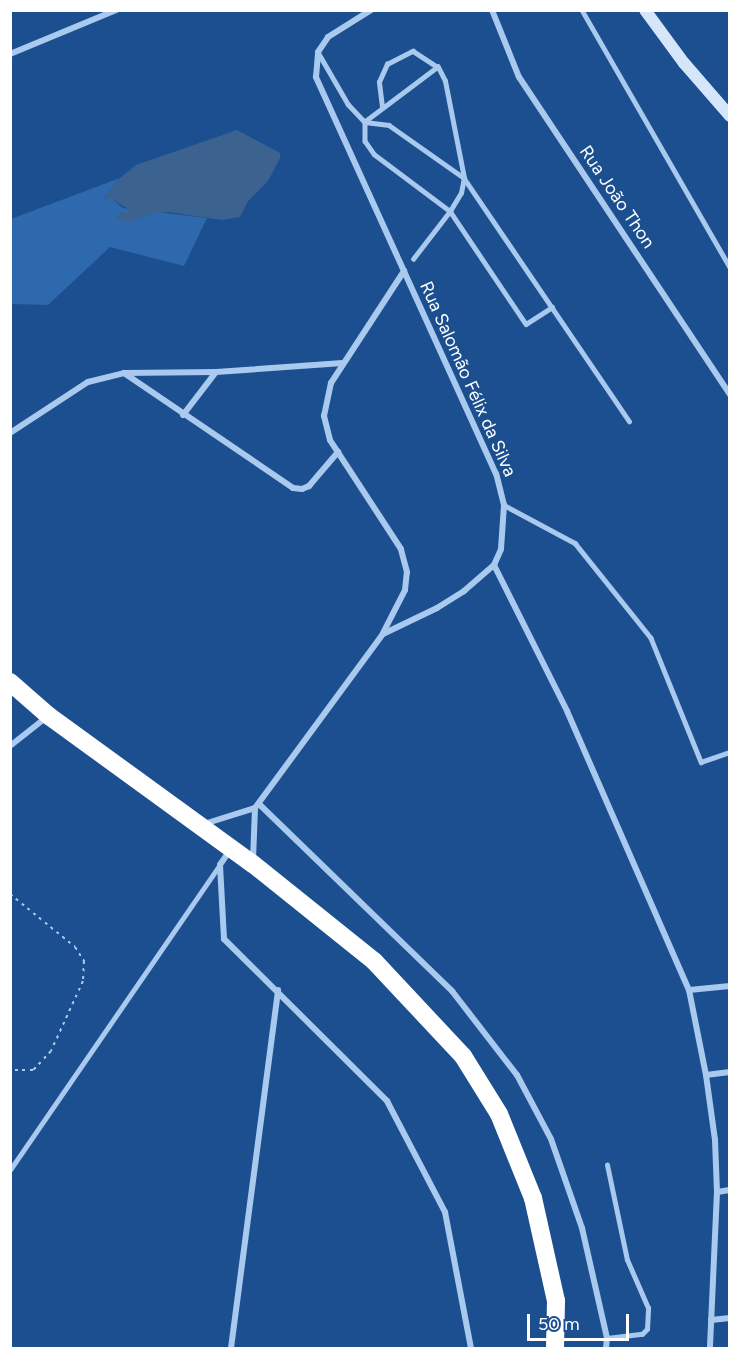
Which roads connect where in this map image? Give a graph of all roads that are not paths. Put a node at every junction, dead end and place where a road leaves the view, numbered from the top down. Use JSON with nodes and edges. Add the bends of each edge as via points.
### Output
{"nodes":[{"id":1,"x":116,"y":10,"type":"edge"},
{"id":2,"x":371,"y":10,"type":"edge"},
{"id":3,"x":492,"y":10,"type":"edge"},
{"id":4,"x":582,"y":10,"type":"edge"},
{"id":5,"x":645,"y":10,"type":"edge"},
{"id":6,"x":318,"y":52,"type":"junction"},
{"id":7,"x":10,"y":54,"type":"edge"},
{"id":8,"x":438,"y":67,"type":"junction"},
{"id":9,"x":382,"y":107,"type":"junction"},
{"id":10,"x":729,"y":116,"type":"edge"},
{"id":11,"x":365,"y":122,"type":"junction"},
{"id":12,"x":464,"y":178,"type":"junction"},
{"id":13,"x":450,"y":211,"type":"junction"},
{"id":14,"x":413,"y":259,"type":"dead end"},
{"id":15,"x":729,"y":267,"type":"edge"},
{"id":16,"x":405,"y":272,"type":"junction"},
{"id":17,"x":552,"y":307,"type":"junction"},
{"id":18,"x":343,"y":363,"type":"junction"},
{"id":19,"x":216,"y":372,"type":"junction"},
{"id":20,"x":124,"y":373,"type":"junction"},
{"id":21,"x":729,"y":394,"type":"edge"},
{"id":22,"x":183,"y":415,"type":"junction"},
{"id":23,"x":629,"y":422,"type":"dead end"},
{"id":24,"x":10,"y":433,"type":"edge"},
{"id":25,"x":338,"y":452,"type":"junction"},
{"id":26,"x":504,"y":505,"type":"junction"},
{"id":27,"x":494,"y":565,"type":"junction"},
{"id":28,"x":383,"y":634,"type":"junction"},
{"id":29,"x":10,"y":682,"type":"edge"},
{"id":30,"x":49,"y":716,"type":"junction"},
{"id":31,"x":10,"y":746,"type":"edge"},
{"id":32,"x":729,"y":752,"type":"edge"},
{"id":33,"x":257,"y":806,"type":"junction"},
{"id":34,"x":200,"y":825,"type":"junction"},
{"id":35,"x":232,"y":849,"type":"junction"},
{"id":36,"x":253,"y":864,"type":"junction"},
{"id":37,"x":220,"y":865,"type":"junction"},
{"id":38,"x":729,"y":986,"type":"edge"},
{"id":39,"x":278,"y":990,"type":"junction"},
{"id":40,"x":689,"y":990,"type":"junction"},
{"id":41,"x":729,"y":1072,"type":"edge"},
{"id":42,"x":706,"y":1076,"type":"junction"},
{"id":43,"x":607,"y":1165,"type":"dead end"},
{"id":44,"x":10,"y":1170,"type":"edge"},
{"id":45,"x":729,"y":1190,"type":"edge"},
{"id":46,"x":717,"y":1192,"type":"junction"},
{"id":47,"x":729,"y":1318,"type":"edge"},
{"id":48,"x":711,"y":1320,"type":"junction"},
{"id":49,"x":607,"y":1338,"type":"junction"},
{"id":50,"x":231,"y":1348,"type":"edge"},
{"id":51,"x":471,"y":1348,"type":"edge"},
{"id":52,"x":555,"y":1348,"type":"edge"},
{"id":53,"x":606,"y":1348,"type":"edge"},
{"id":54,"x":710,"y":1348,"type":"edge"}],
"edges":[{"from":1,"to":7,"type":"street"},
{"from":2,"to":6,"type":"street","via":[[328,37]]},
{"from":3,"to":21,"type":"street","name":"Rua João Thon","via":[[519,78]]},
{"from":4,"to":15,"type":"lane"},
{"from":5,"to":10,"type":"street"},
{"from":6,"to":11,"type":"lane","via":[[348,104]]},
{"from":6,"to":16,"type":"street","name":"Rua Salomão Félix da Silva","via":[[316,77]]},
{"from":8,"to":9,"type":"lane"},
{"from":8,"to":9,"type":"lane","via":[[413,51],[387,64],[379,82]]},
{"from":8,"to":12,"type":"lane","via":[[446,81]]},
{"from":9,"to":11,"type":"lane"},
{"from":11,"to":12,"type":"lane","via":[[389,125]]},
{"from":11,"to":13,"type":"lane","via":[[365,141],[374,154]]},
{"from":12,"to":13,"type":"lane","via":[[461,193]]},
{"from":12,"to":17,"type":"lane"},
{"from":13,"to":14,"type":"lane"},
{"from":13,"to":17,"type":"lane","via":[[526,324]]},
{"from":16,"to":18,"type":"street"},
{"from":16,"to":26,"type":"street","name":"Rua Salomão Félix da Silva","via":[[496,474]]},
{"from":17,"to":23,"type":"lane"},
{"from":18,"to":19,"type":"street"},
{"from":18,"to":25,"type":"street","via":[[331,383],[324,416],[330,440]]},
{"from":19,"to":20,"type":"street"},
{"from":19,"to":22,"type":"street"},
{"from":20,"to":22,"type":"street"},
{"from":20,"to":24,"type":"street","via":[[88,382]]},
{"from":22,"to":25,"type":"street","via":[[293,488],[309,486]]},
{"from":25,"to":28,"type":"street","via":[[400,549],[407,572],[405,590]]},
{"from":26,"to":27,"type":"street","name":"Rua Salomão Félix da Silva","via":[[501,549]]},
{"from":26,"to":32,"type":"lane","via":[[575,543],[651,638],[701,762]]},
{"from":27,"to":28,"type":"street","via":[[437,608]]},
{"from":27,"to":40,"type":"street","via":[[567,711]]},
{"from":28,"to":33,"type":"street"},
{"from":29,"to":30,"type":"highway"},
{"from":30,"to":31,"type":"street"},
{"from":30,"to":34,"type":"highway"},
{"from":33,"to":34,"type":"street"},
{"from":33,"to":36,"type":"street"},
{"from":33,"to":49,"type":"street","via":[[452,991],[517,1075],[551,1139],[582,1228]]},
{"from":34,"to":35,"type":"highway"},
{"from":35,"to":36,"type":"highway"},
{"from":35,"to":37,"type":"street"},
{"from":36,"to":52,"type":"highway","via":[[374,961],[463,1056],[499,1114],[533,1198],[556,1301]]},
{"from":37,"to":39,"type":"street","via":[[224,939]]},
{"from":37,"to":44,"type":"lane"},
{"from":38,"to":40,"type":"street"},
{"from":39,"to":50,"type":"street"},
{"from":39,"to":51,"type":"street","via":[[387,1101],[445,1212]]},
{"from":40,"to":42,"type":"street"},
{"from":41,"to":42,"type":"street"},
{"from":42,"to":46,"type":"street"},
{"from":43,"to":49,"type":"lane","via":[[627,1260],[648,1308],[647,1329],[642,1334]]},
{"from":45,"to":46,"type":"street"},
{"from":46,"to":48,"type":"street"},
{"from":47,"to":48,"type":"street"},
{"from":48,"to":54,"type":"street"},
{"from":49,"to":53,"type":"street"}]}
